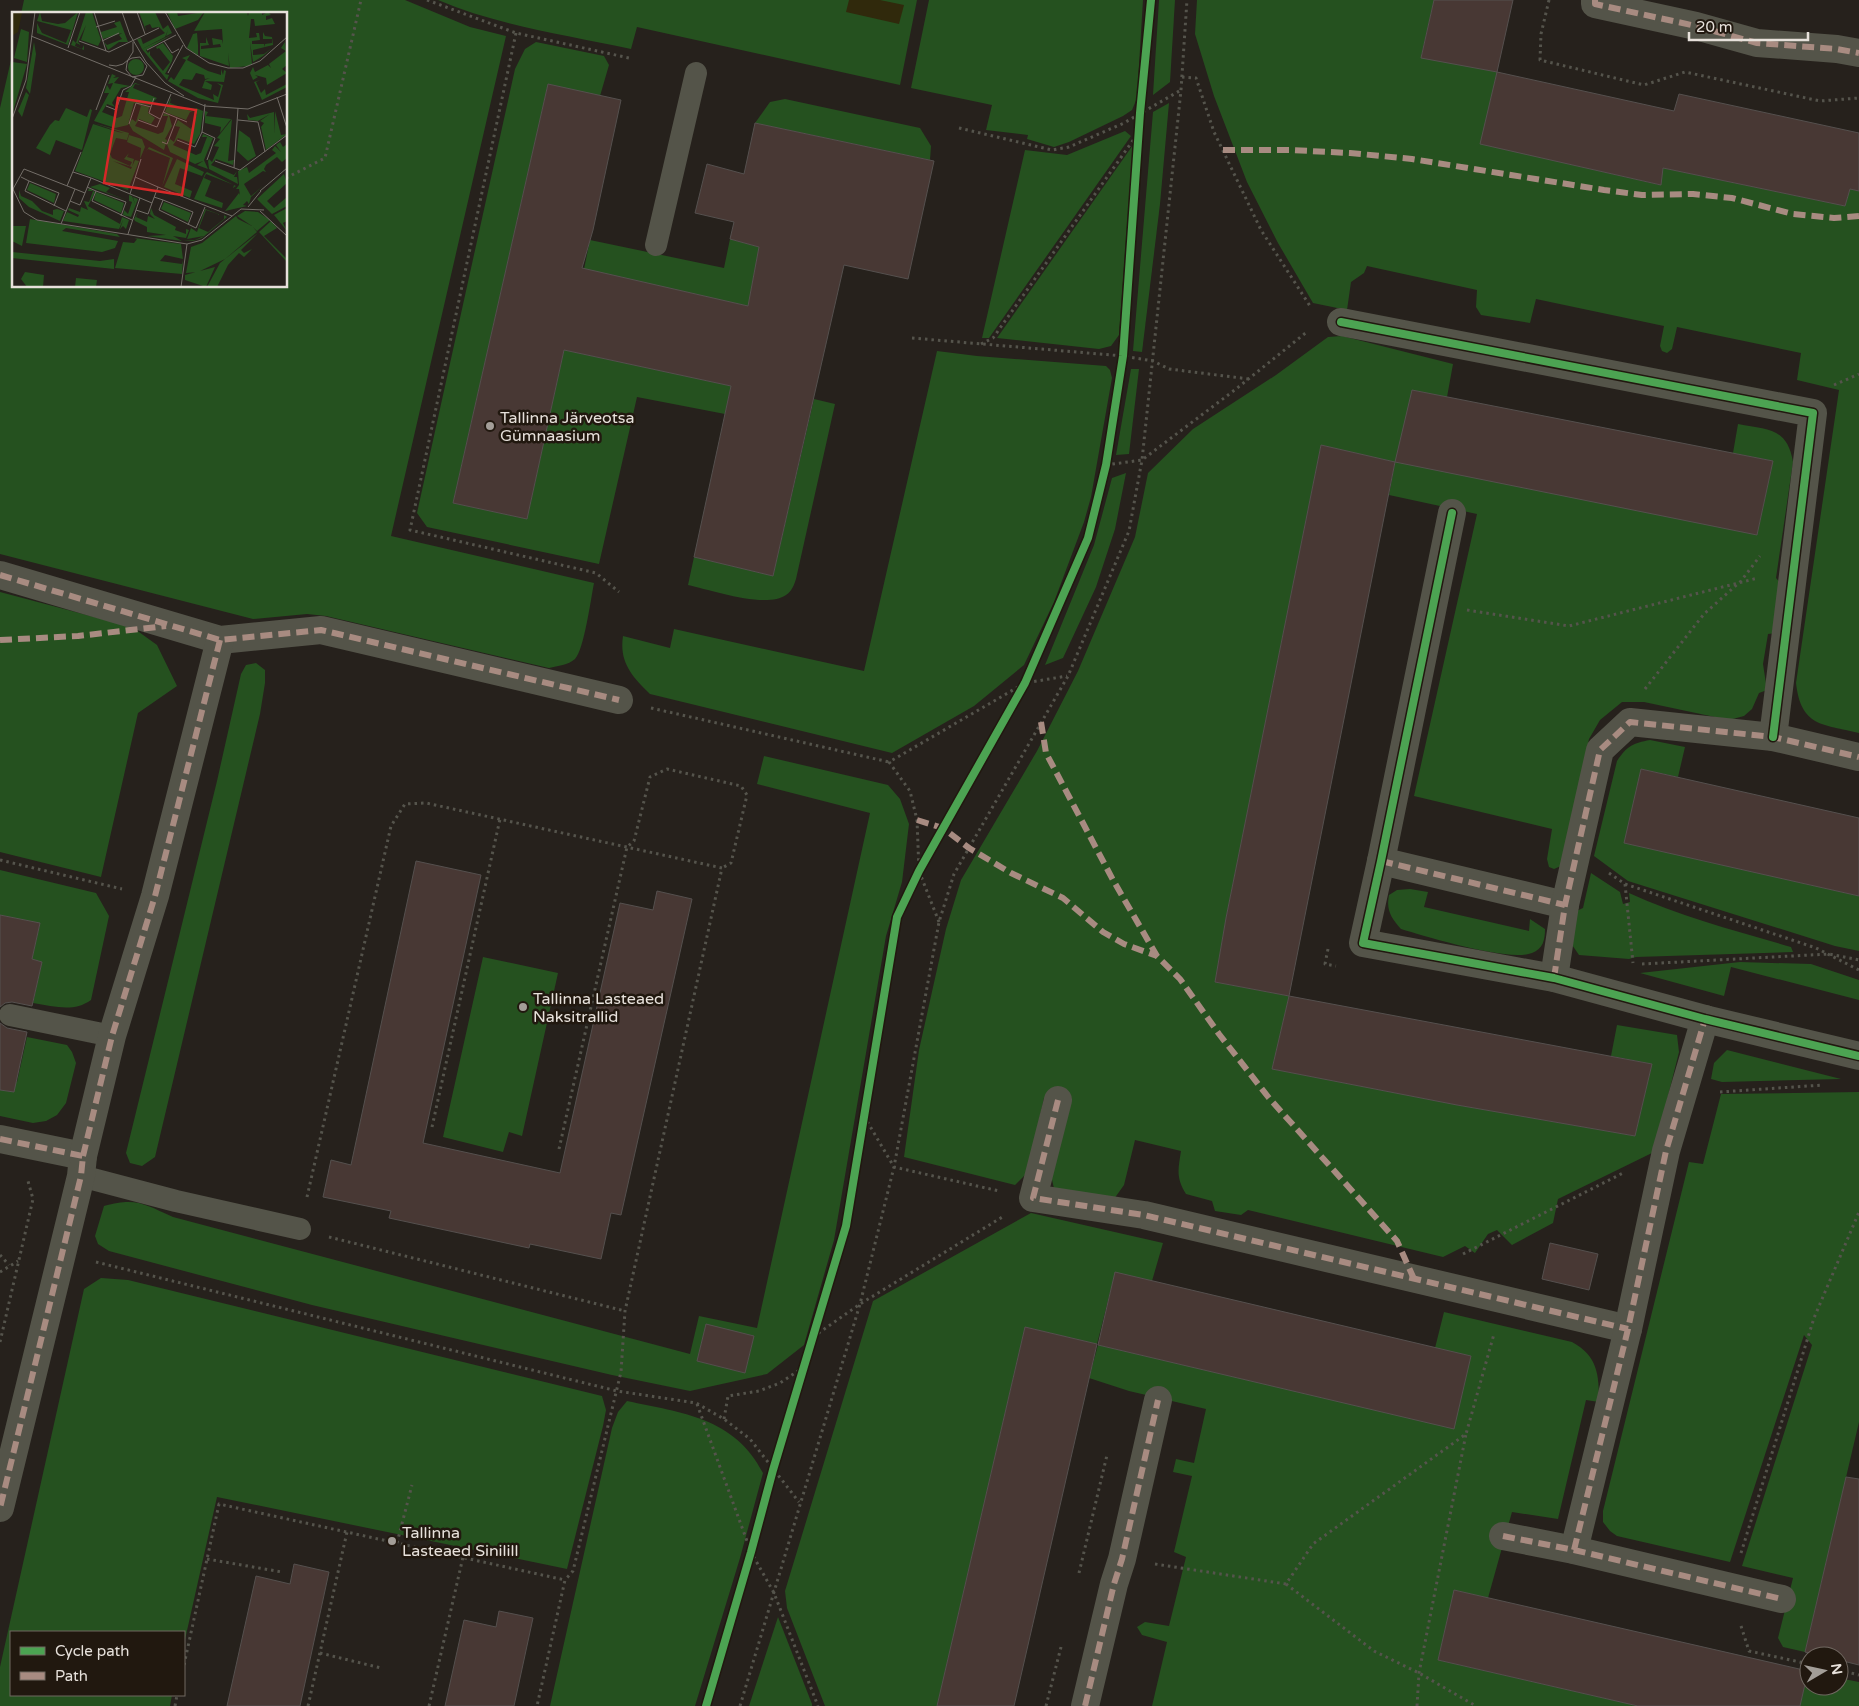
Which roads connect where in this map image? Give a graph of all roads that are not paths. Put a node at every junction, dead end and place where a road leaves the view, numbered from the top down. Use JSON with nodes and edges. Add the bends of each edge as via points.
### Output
{"nodes":[{"id":1,"x":1595,"y":0,"type":"edge"},
{"id":2,"x":1859,"y":53,"type":"edge"},
{"id":3,"x":696,"y":72,"type":"dead end"},
{"id":4,"x":656,"y":245,"type":"dead end"},
{"id":5,"x":1330,"y":322,"type":"road end"},
{"id":6,"x":1452,"y":513,"type":"dead end"},
{"id":7,"x":0,"y":575,"type":"edge"},
{"id":8,"x":220,"y":640,"type":"junction"},
{"id":9,"x":619,"y":700,"type":"dead end"},
{"id":10,"x":1773,"y":737,"type":"junction"},
{"id":11,"x":1859,"y":757,"type":"edge"},
{"id":12,"x":1381,"y":861,"type":"junction"},
{"id":13,"x":1565,"y":904,"type":"junction"},
{"id":14,"x":1554,"y":978,"type":"junction"},
{"id":15,"x":10,"y":1015,"type":"dead end"},
{"id":16,"x":1705,"y":1019,"type":"junction"},
{"id":17,"x":112,"y":1036,"type":"junction"},
{"id":18,"x":1859,"y":1056,"type":"edge"},
{"id":19,"x":1058,"y":1100,"type":"dead end"},
{"id":20,"x":0,"y":1139,"type":"edge"},
{"id":21,"x":82,"y":1166,"type":"junction"},
{"id":22,"x":300,"y":1229,"type":"road end"},
{"id":23,"x":1628,"y":1329,"type":"junction"},
{"id":24,"x":1158,"y":1400,"type":"dead end"},
{"id":25,"x":0,"y":1508,"type":"edge"},
{"id":26,"x":1503,"y":1536,"type":"dead end"},
{"id":27,"x":1574,"y":1550,"type":"junction"},
{"id":28,"x":1782,"y":1599,"type":"dead end"},
{"id":29,"x":1086,"y":1706,"type":"edge"}],
"edges":[{"from":1,"to":2,"type":"street","via":[[1594,4],[1696,26],[1757,44]]},
{"from":3,"to":4,"type":"lane"},
{"from":5,"to":10,"type":"street","via":[[1813,413]]},
{"from":6,"to":12,"type":"street"},
{"from":7,"to":8,"type":"street"},
{"from":8,"to":9,"type":"street","via":[[321,630]]},
{"from":8,"to":17,"type":"street","via":[[155,896]]},
{"from":10,"to":11,"type":"street"},
{"from":10,"to":13,"type":"street","via":[[1630,722],[1600,750]]},
{"from":12,"to":13,"type":"street"},
{"from":12,"to":14,"type":"street","via":[[1363,943]]},
{"from":13,"to":14,"type":"street"},
{"from":14,"to":16,"type":"street"},
{"from":15,"to":17,"type":"lane"},
{"from":16,"to":18,"type":"street"},
{"from":16,"to":23,"type":"street","via":[[1666,1152]]},
{"from":17,"to":21,"type":"street"},
{"from":19,"to":23,"type":"street","via":[[1032,1198],[1144,1215]]},
{"from":20,"to":21,"type":"street"},
{"from":21,"to":22,"type":"lane","via":[[176,1201]]},
{"from":21,"to":25,"type":"street"},
{"from":23,"to":27,"type":"street"},
{"from":24,"to":29,"type":"street"},
{"from":26,"to":27,"type":"street"},
{"from":27,"to":28,"type":"street"}]}
